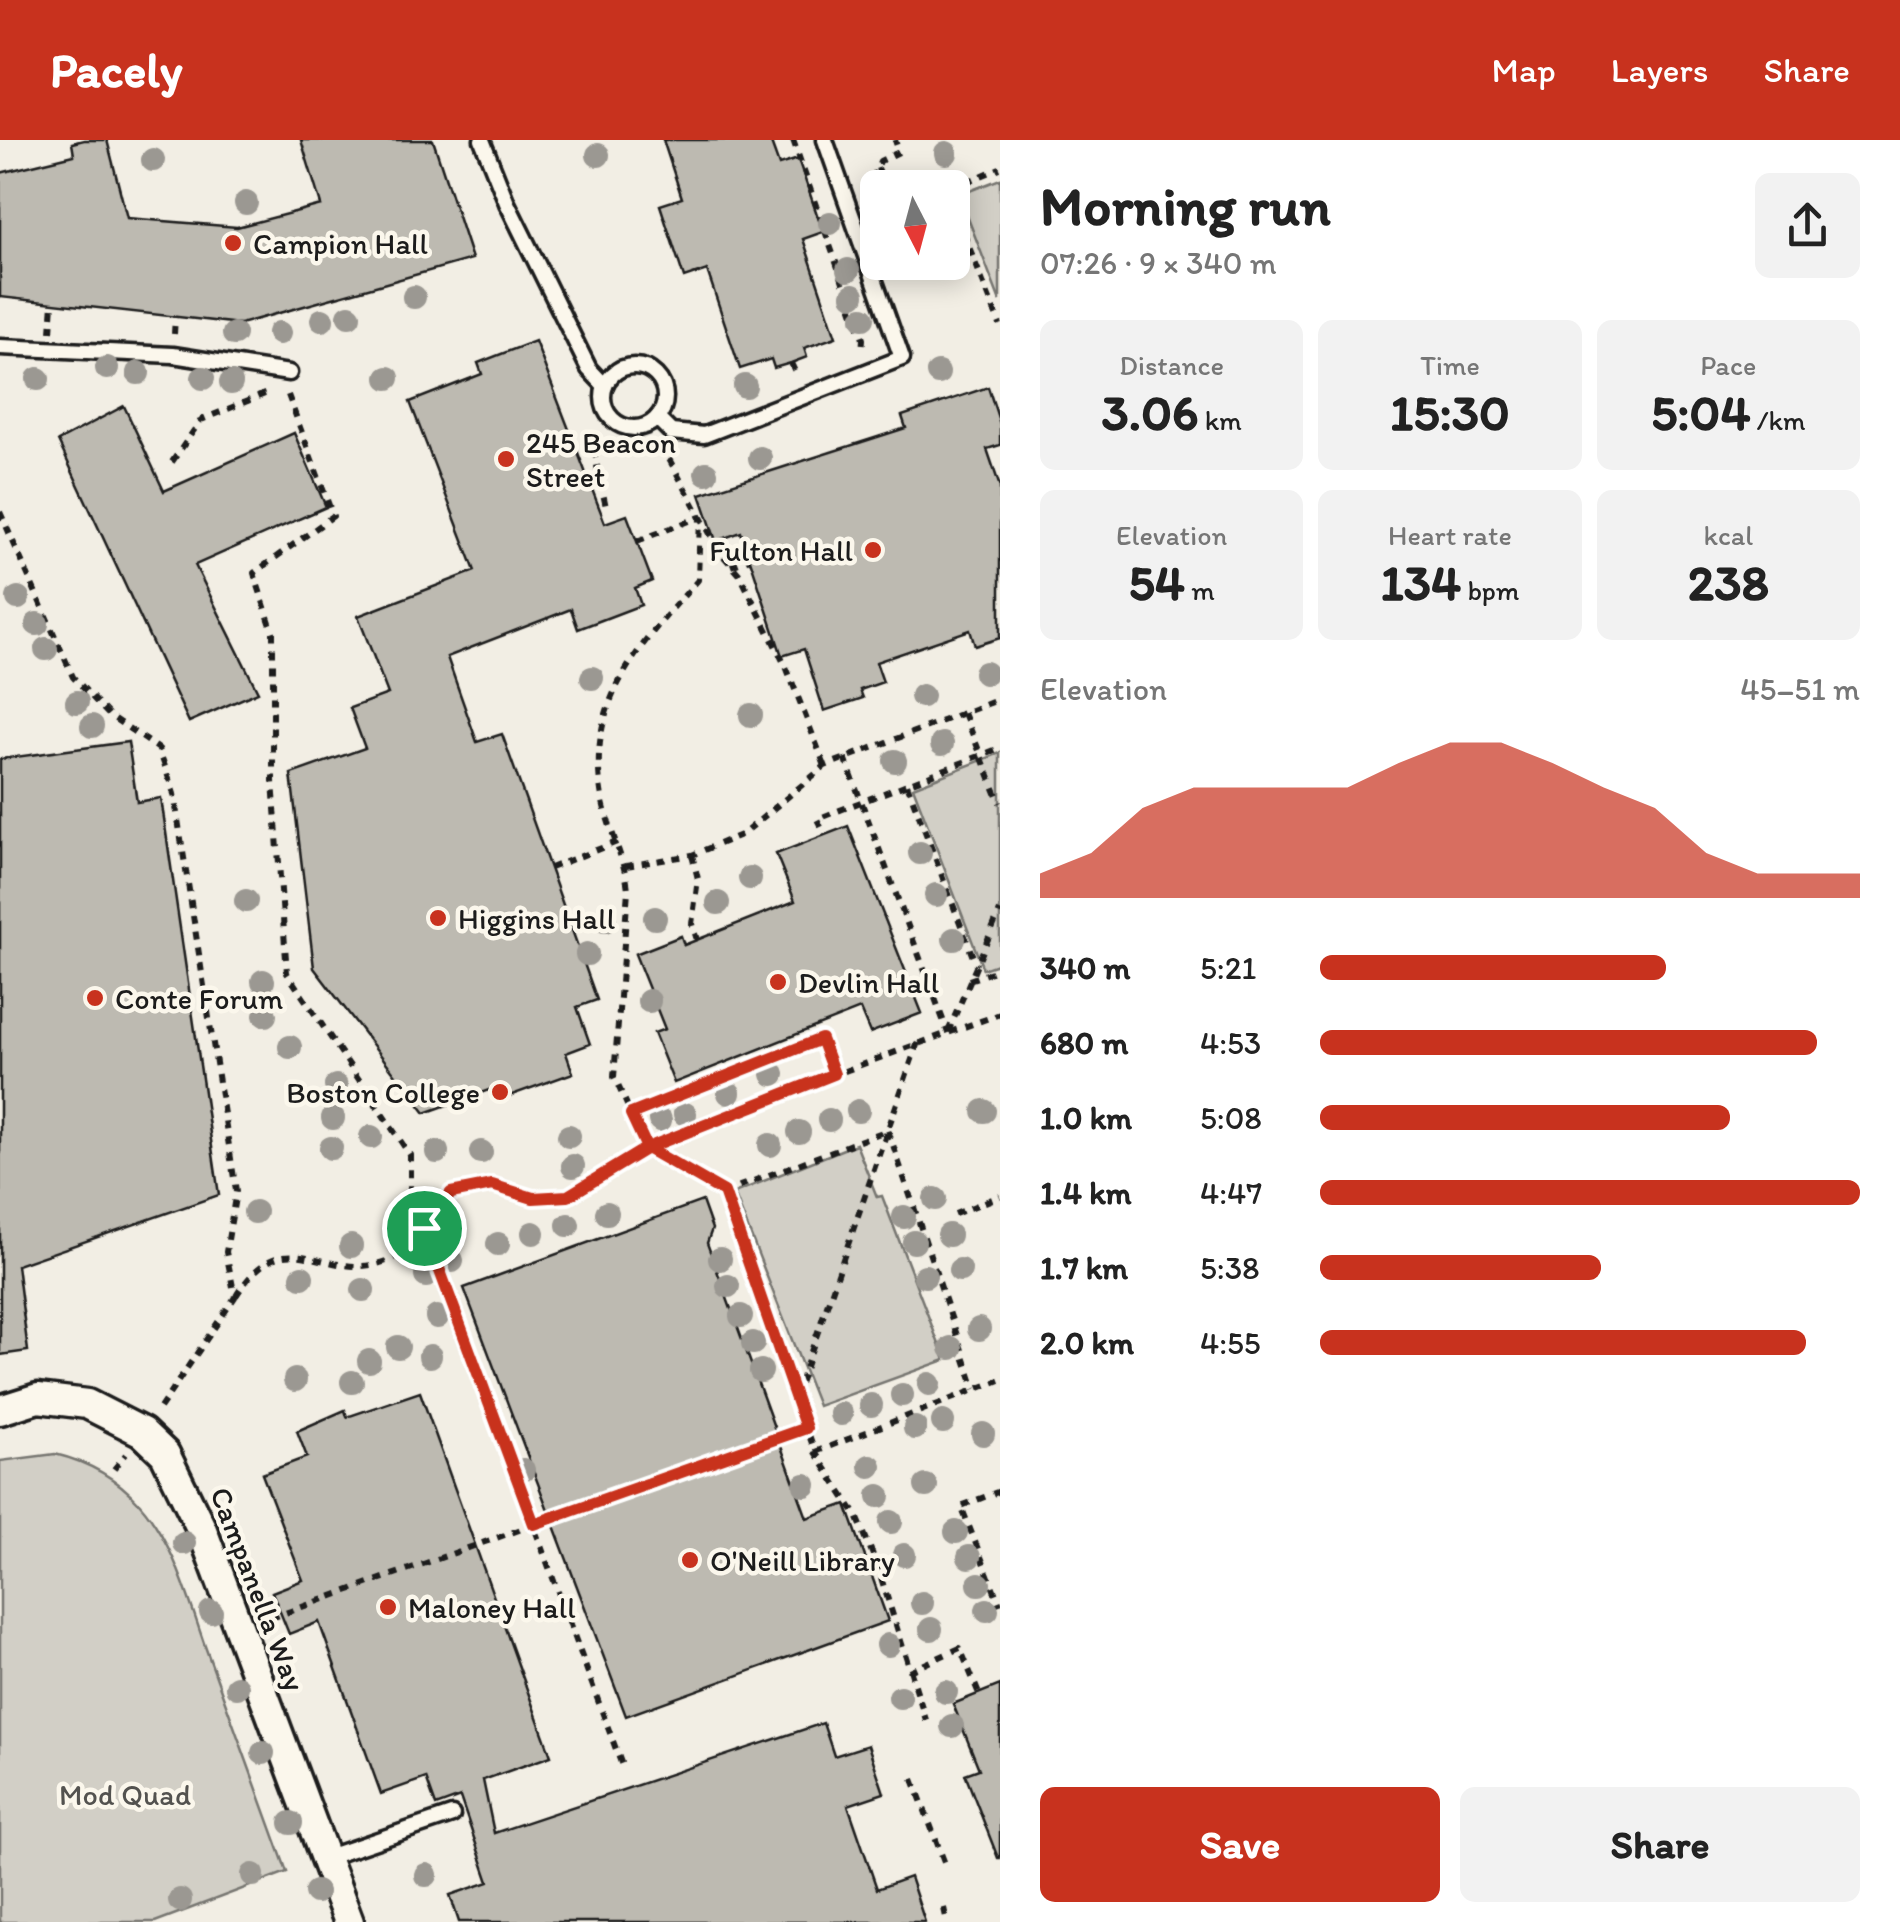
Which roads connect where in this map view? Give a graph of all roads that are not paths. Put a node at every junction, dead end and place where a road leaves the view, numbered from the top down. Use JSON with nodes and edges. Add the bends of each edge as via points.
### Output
{"nodes":[{"id":1,"x":482,"y":140,"type":"edge"},
{"id":2,"x":825,"y":140,"type":"edge"},
{"id":3,"x":0,"y":347,"type":"edge"},
{"id":4,"x":289,"y":379,"type":"road end"},
{"id":5,"x":604,"y":386,"type":"junction"},
{"id":6,"x":657,"y":418,"type":"junction"},
{"id":7,"x":0,"y":1410,"type":"edge"},
{"id":8,"x":452,"y":1815,"type":"dead end"},
{"id":9,"x":325,"y":1858,"type":"junction"},
{"id":10,"x":348,"y":1922,"type":"edge"}],
"edges":[{"from":1,"to":5,"type":"lane","via":[[507,203]]},
{"from":2,"to":6,"type":"lane","via":[[902,358],[704,435],[671,432]]},
{"from":3,"to":4,"type":"lane","via":[[172,355]]},
{"from":5,"to":6,"type":"lane","via":[[610,418],[625,428],[642,428]]},
{"from":5,"to":6,"type":"lane","via":[[614,373],[643,368],[664,389]]},
{"from":7,"to":9,"type":"street","name":"Campanella Way","via":[[38,1398],[87,1404],[142,1432],[165,1454],[202,1530]]},
{"from":8,"to":9,"type":"lane"},
{"from":9,"to":10,"type":"street","name":"Campanella Way"}]}
